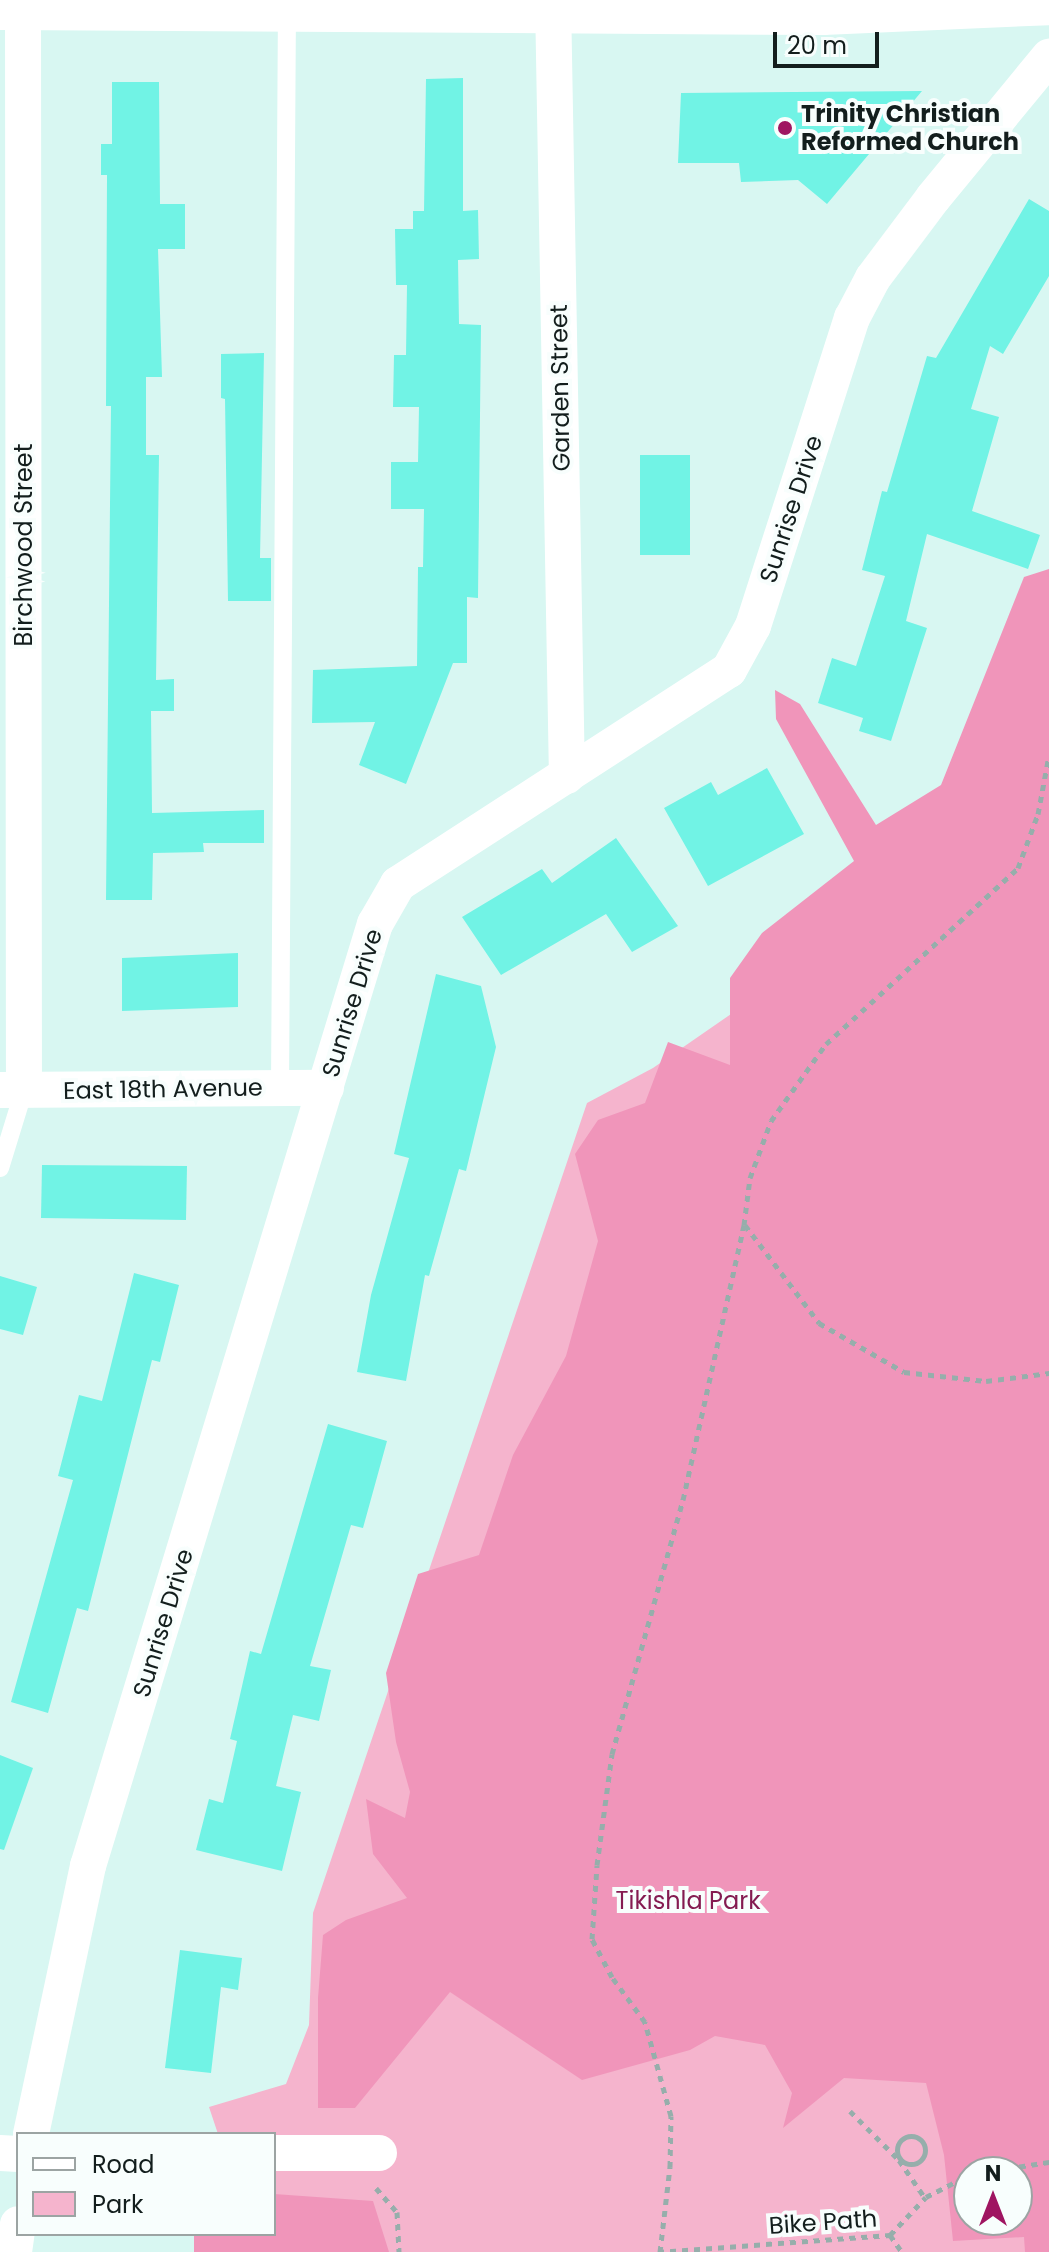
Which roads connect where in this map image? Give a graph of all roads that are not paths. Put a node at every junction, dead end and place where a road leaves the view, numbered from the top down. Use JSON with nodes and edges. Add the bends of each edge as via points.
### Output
{"nodes":[{"id":1,"x":288,"y":7,"type":"edge"},
{"id":2,"x":553,"y":7,"type":"edge"},
{"id":3,"x":1049,"y":7,"type":"edge"},
{"id":4,"x":15,"y":8,"type":"edge"},
{"id":5,"x":823,"y":8,"type":"edge"},
{"id":6,"x":1049,"y":57,"type":"edge"},
{"id":7,"x":567,"y":776,"type":"junction"},
{"id":8,"x":280,"y":1088,"type":"junction"},
{"id":9,"x":326,"y":1088,"type":"junction"},
{"id":10,"x":12,"y":1090,"type":"edge"},
{"id":11,"x":0,"y":1168,"type":"edge"},
{"id":12,"x":31,"y":2132,"type":"edge"},
{"id":13,"x":276,"y":2153,"type":"edge"},
{"id":14,"x":379,"y":2153,"type":"dead end"}],
"edges":[{"from":1,"to":2,"type":"street"},
{"from":1,"to":4,"type":"street"},
{"from":1,"to":8,"type":"lane"},
{"from":2,"to":5,"type":"street"},
{"from":2,"to":7,"type":"street","name":"Garden Street"},
{"from":3,"to":5,"type":"street"},
{"from":4,"to":10,"type":"street","name":"Birchwood Street"},
{"from":6,"to":7,"type":"street","name":"Sunrise Drive","via":[[933,198],[873,278],[852,318],[753,626],[729,670]]},
{"from":7,"to":9,"type":"street","name":"Sunrise Drive","via":[[398,884],[375,924]]},
{"from":8,"to":9,"type":"street","name":"East 18th Avenue"},
{"from":8,"to":10,"type":"street","name":"East 18th Avenue"},
{"from":9,"to":12,"type":"street","name":"Sunrise Drive","via":[[88,1866]]},
{"from":10,"to":11,"type":"lane"},
{"from":13,"to":14,"type":"street"}]}
